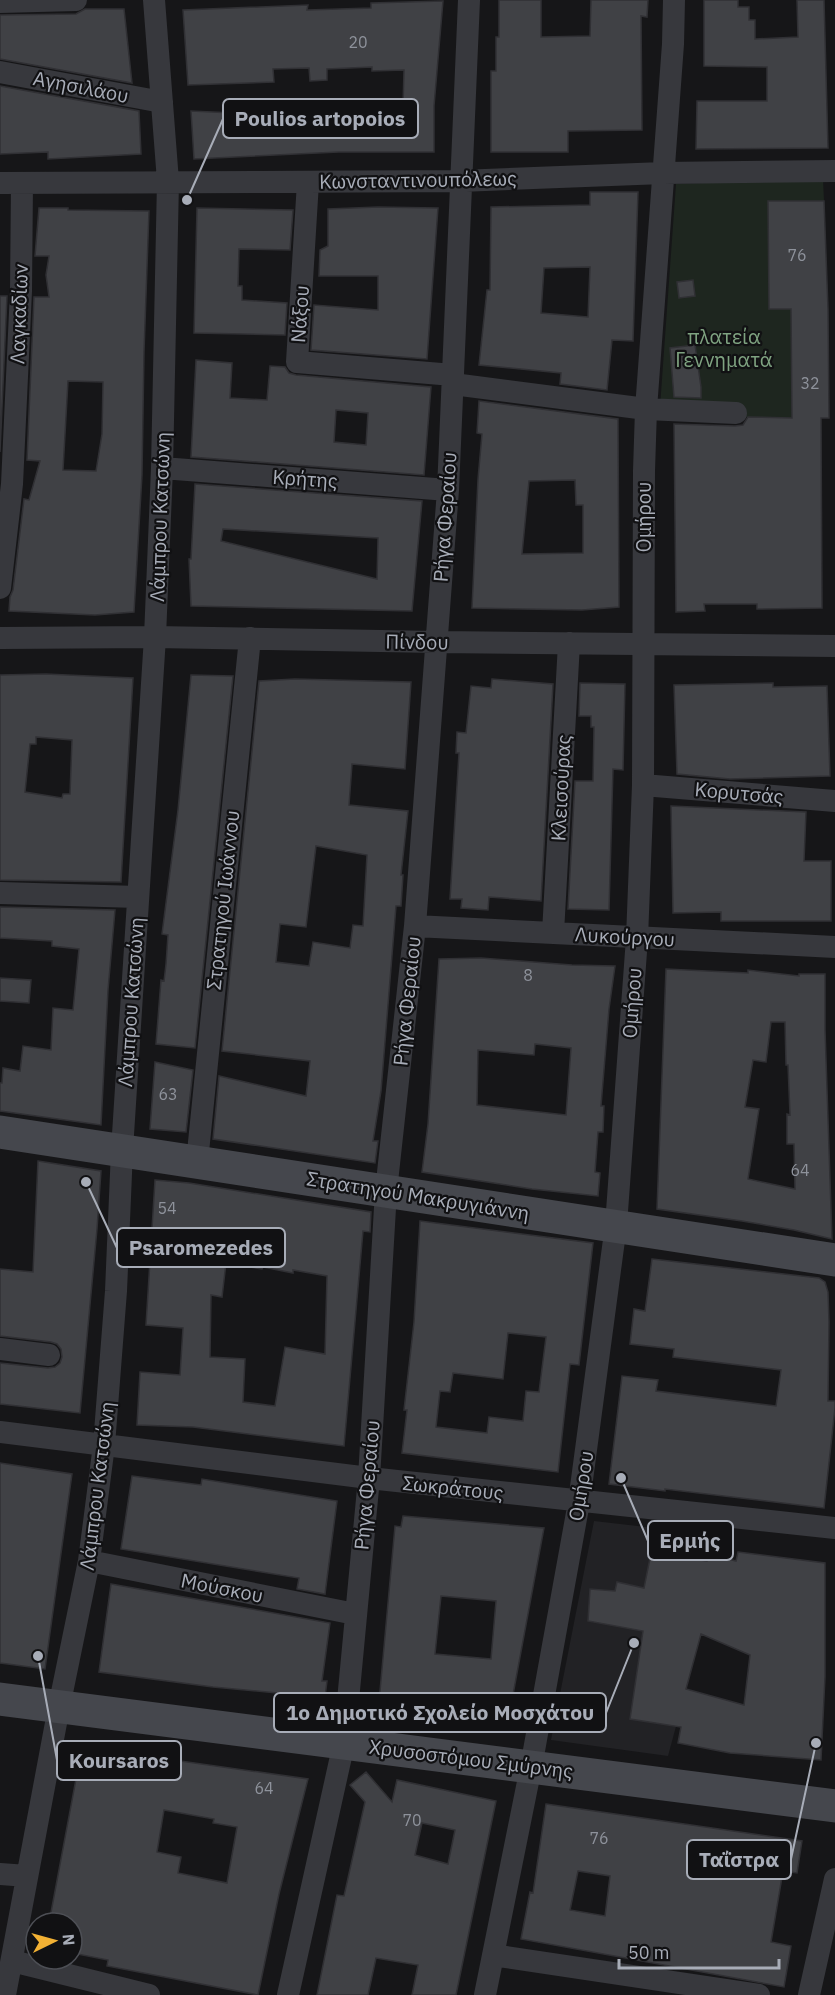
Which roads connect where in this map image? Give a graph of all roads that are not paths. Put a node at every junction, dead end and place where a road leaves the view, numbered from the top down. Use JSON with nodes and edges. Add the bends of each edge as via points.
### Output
{"nodes":[{"id":1,"x":76,"y":0,"type":"edge"},
{"id":2,"x":154,"y":0,"type":"edge"},
{"id":3,"x":469,"y":0,"type":"edge"},
{"id":4,"x":674,"y":0,"type":"edge"},
{"id":5,"x":0,"y":2,"type":"edge"},
{"id":6,"x":0,"y":72,"type":"edge"},
{"id":7,"x":162,"y":102,"type":"junction"},
{"id":8,"x":835,"y":171,"type":"edge"},
{"id":9,"x":663,"y":173,"type":"junction"},
{"id":10,"x":460,"y":181,"type":"junction"},
{"id":11,"x":168,"y":182,"type":"junction"},
{"id":12,"x":308,"y":182,"type":"junction"},
{"id":13,"x":11,"y":183,"type":"edge"},
{"id":14,"x":453,"y":380,"type":"junction"},
{"id":15,"x":646,"y":409,"type":"junction"},
{"id":16,"x":736,"y":413,"type":"dead end"},
{"id":17,"x":162,"y":468,"type":"junction"},
{"id":18,"x":448,"y":490,"type":"junction"},
{"id":19,"x":0,"y":588,"type":"edge"},
{"id":20,"x":155,"y":637,"type":"junction"},
{"id":21,"x":0,"y":638,"type":"edge"},
{"id":22,"x":250,"y":638,"type":"junction"},
{"id":23,"x":437,"y":642,"type":"junction"},
{"id":24,"x":569,"y":643,"type":"junction"},
{"id":25,"x":645,"y":643,"type":"junction"},
{"id":26,"x":835,"y":646,"type":"edge"},
{"id":27,"x":643,"y":785,"type":"junction"},
{"id":28,"x":835,"y":801,"type":"edge"},
{"id":29,"x":0,"y":893,"type":"edge"},
{"id":30,"x":138,"y":897,"type":"junction"},
{"id":31,"x":415,"y":926,"type":"junction"},
{"id":32,"x":553,"y":933,"type":"junction"},
{"id":33,"x":637,"y":938,"type":"junction"},
{"id":34,"x":835,"y":947,"type":"edge"},
{"id":35,"x":0,"y":1132,"type":"edge"},
{"id":36,"x":122,"y":1150,"type":"junction"},
{"id":37,"x":198,"y":1162,"type":"junction"},
{"id":38,"x":386,"y":1191,"type":"junction"},
{"id":39,"x":616,"y":1225,"type":"junction"},
{"id":40,"x":835,"y":1260,"type":"edge"},
{"id":41,"x":0,"y":1349,"type":"edge"},
{"id":42,"x":49,"y":1355,"type":"dead end"},
{"id":43,"x":0,"y":1432,"type":"edge"},
{"id":44,"x":104,"y":1445,"type":"junction"},
{"id":45,"x":369,"y":1478,"type":"junction"},
{"id":46,"x":579,"y":1502,"type":"junction"},
{"id":47,"x":835,"y":1528,"type":"edge"},
{"id":48,"x":89,"y":1561,"type":"junction"},
{"id":49,"x":355,"y":1614,"type":"junction"},
{"id":50,"x":0,"y":1699,"type":"edge"},
{"id":51,"x":59,"y":1707,"type":"junction"},
{"id":52,"x":344,"y":1743,"type":"junction"},
{"id":53,"x":531,"y":1767,"type":"junction"},
{"id":54,"x":835,"y":1806,"type":"edge"},
{"id":55,"x":0,"y":1874,"type":"edge"},
{"id":56,"x":27,"y":1876,"type":"junction"},
{"id":57,"x":835,"y":1879,"type":"edge"},
{"id":58,"x":493,"y":1955,"type":"junction"},
{"id":59,"x":12,"y":1961,"type":"junction"},
{"id":60,"x":5,"y":1995,"type":"edge"},
{"id":61,"x":149,"y":1995,"type":"edge"},
{"id":62,"x":288,"y":1995,"type":"edge"},
{"id":63,"x":485,"y":1995,"type":"edge"},
{"id":64,"x":759,"y":1995,"type":"edge"},
{"id":65,"x":809,"y":1995,"type":"edge"}],
"edges":[{"from":1,"to":5,"type":"street"},
{"from":2,"to":7,"type":"street","name":"Λάμπρου Κατσώνη"},
{"from":3,"to":10,"type":"street","name":"Ρήγα Φεραίου"},
{"from":4,"to":9,"type":"street","name":"Ομήρου"},
{"from":6,"to":7,"type":"street","name":"Αγησιλάου"},
{"from":7,"to":11,"type":"street","name":"Λάμπρου Κατσώνη"},
{"from":8,"to":9,"type":"street","name":"Κωνσταντινουπόλεως"},
{"from":9,"to":10,"type":"street","name":"Κωνσταντινουπόλεως"},
{"from":9,"to":15,"type":"street","name":"Ομήρου"},
{"from":10,"to":12,"type":"street","name":"Κωνσταντινουπόλεως"},
{"from":10,"to":14,"type":"street","name":"Ρήγα Φεραίου"},
{"from":11,"to":12,"type":"street","name":"Κωνσταντινουπόλεως"},
{"from":11,"to":13,"type":"street","name":"Κωνσταντινουπόλεως"},
{"from":11,"to":17,"type":"street","name":"Λάμπρου Κατσώνη"},
{"from":12,"to":14,"type":"street","name":"Νάξου","via":[[297,362]]},
{"from":13,"to":19,"type":"street","name":"Λαγκαδίων","via":[[21,291],[12,484]]},
{"from":14,"to":15,"type":"street","name":"Νάξου"},
{"from":14,"to":18,"type":"street","name":"Ρήγα Φεραίου"},
{"from":15,"to":16,"type":"street","name":"Νάξου"},
{"from":15,"to":25,"type":"street","name":"Ομήρου"},
{"from":17,"to":18,"type":"street","name":"Κρήτης"},
{"from":17,"to":20,"type":"street","name":"Λάμπρου Κατσώνη"},
{"from":18,"to":23,"type":"street","name":"Ρήγα Φεραίου"},
{"from":20,"to":21,"type":"street","name":"Πίνδου"},
{"from":20,"to":22,"type":"street","name":"Πίνδου"},
{"from":20,"to":30,"type":"street","name":"Λάμπρου Κατσώνη"},
{"from":22,"to":23,"type":"street","name":"Πίνδου"},
{"from":22,"to":37,"type":"street","name":"Στρατηγού Ιωάννου"},
{"from":23,"to":24,"type":"street","name":"Πίνδου"},
{"from":23,"to":31,"type":"street","name":"Ρήγα Φεραίου"},
{"from":24,"to":25,"type":"street","name":"Πίνδου"},
{"from":24,"to":32,"type":"street","name":"Κλεισούρας"},
{"from":25,"to":26,"type":"street","name":"Πίνδου"},
{"from":25,"to":27,"type":"street","name":"Ομήρου"},
{"from":27,"to":28,"type":"street","name":"Κορυτσάς"},
{"from":27,"to":33,"type":"street","name":"Ομήρου"},
{"from":29,"to":30,"type":"street"},
{"from":30,"to":36,"type":"street","name":"Λάμπρου Κατσώνη"},
{"from":31,"to":32,"type":"street","name":"Λυκούργου"},
{"from":31,"to":38,"type":"street","name":"Ρήγα Φεραίου"},
{"from":32,"to":33,"type":"street","name":"Λυκούργου"},
{"from":33,"to":34,"type":"street","name":"Λυκούργου"},
{"from":33,"to":39,"type":"street","name":"Ομήρου"},
{"from":35,"to":36,"type":"main road","name":"Στρατηγού Μακρυγιάννη"},
{"from":36,"to":37,"type":"main road","name":"Στρατηγού Μακρυγιάννη"},
{"from":36,"to":44,"type":"street","name":"Λάμπρου Κατσώνη"},
{"from":37,"to":38,"type":"main road","name":"Στρατηγού Μακρυγιάννη"},
{"from":38,"to":39,"type":"main road","name":"Στρατηγού Μακρυγιάννη"},
{"from":38,"to":45,"type":"street","name":"Ρήγα Φεραίου"},
{"from":39,"to":40,"type":"main road","name":"Στρατηγού Μακρυγιάννη"},
{"from":39,"to":46,"type":"street","name":"Ομήρου"},
{"from":41,"to":42,"type":"street"},
{"from":43,"to":44,"type":"street","name":"Σωκράτους"},
{"from":44,"to":45,"type":"street","name":"Σωκράτους"},
{"from":44,"to":48,"type":"street","name":"Λάμπρου Κατσώνη"},
{"from":45,"to":46,"type":"street","name":"Σωκράτους"},
{"from":45,"to":49,"type":"street","name":"Ρήγα Φεραίου"},
{"from":46,"to":47,"type":"street","name":"Σωκράτους"},
{"from":46,"to":53,"type":"street","name":"Ομήρου"},
{"from":48,"to":49,"type":"street","name":"Μούσκου"},
{"from":48,"to":51,"type":"street","name":"Λάμπρου Κατσώνη"},
{"from":49,"to":52,"type":"street","name":"Ρήγα Φεραίου"},
{"from":50,"to":51,"type":"main road","name":"Χρυσοστόμου Σμύρνης"},
{"from":51,"to":52,"type":"main road","name":"Χρυσοστόμου Σμύρνης"},
{"from":51,"to":56,"type":"street","name":"Λάμπρου Κατσώνη"},
{"from":52,"to":53,"type":"main road","name":"Χρυσοστόμου Σμύρνης"},
{"from":52,"to":62,"type":"street","name":"Ρήγα Φεραίου"},
{"from":53,"to":54,"type":"main road","name":"Χρυσοστόμου Σμύρνης"},
{"from":53,"to":58,"type":"street","name":"Ομήρου"},
{"from":55,"to":56,"type":"street"},
{"from":56,"to":59,"type":"street","name":"Λάμπρου Κατσώνη"},
{"from":57,"to":65,"type":"street"},
{"from":58,"to":63,"type":"street","name":"Ομήρου"},
{"from":58,"to":64,"type":"street"},
{"from":59,"to":60,"type":"street","name":"Λάμπρου Κατσώνη"},
{"from":59,"to":61,"type":"street"}]}
